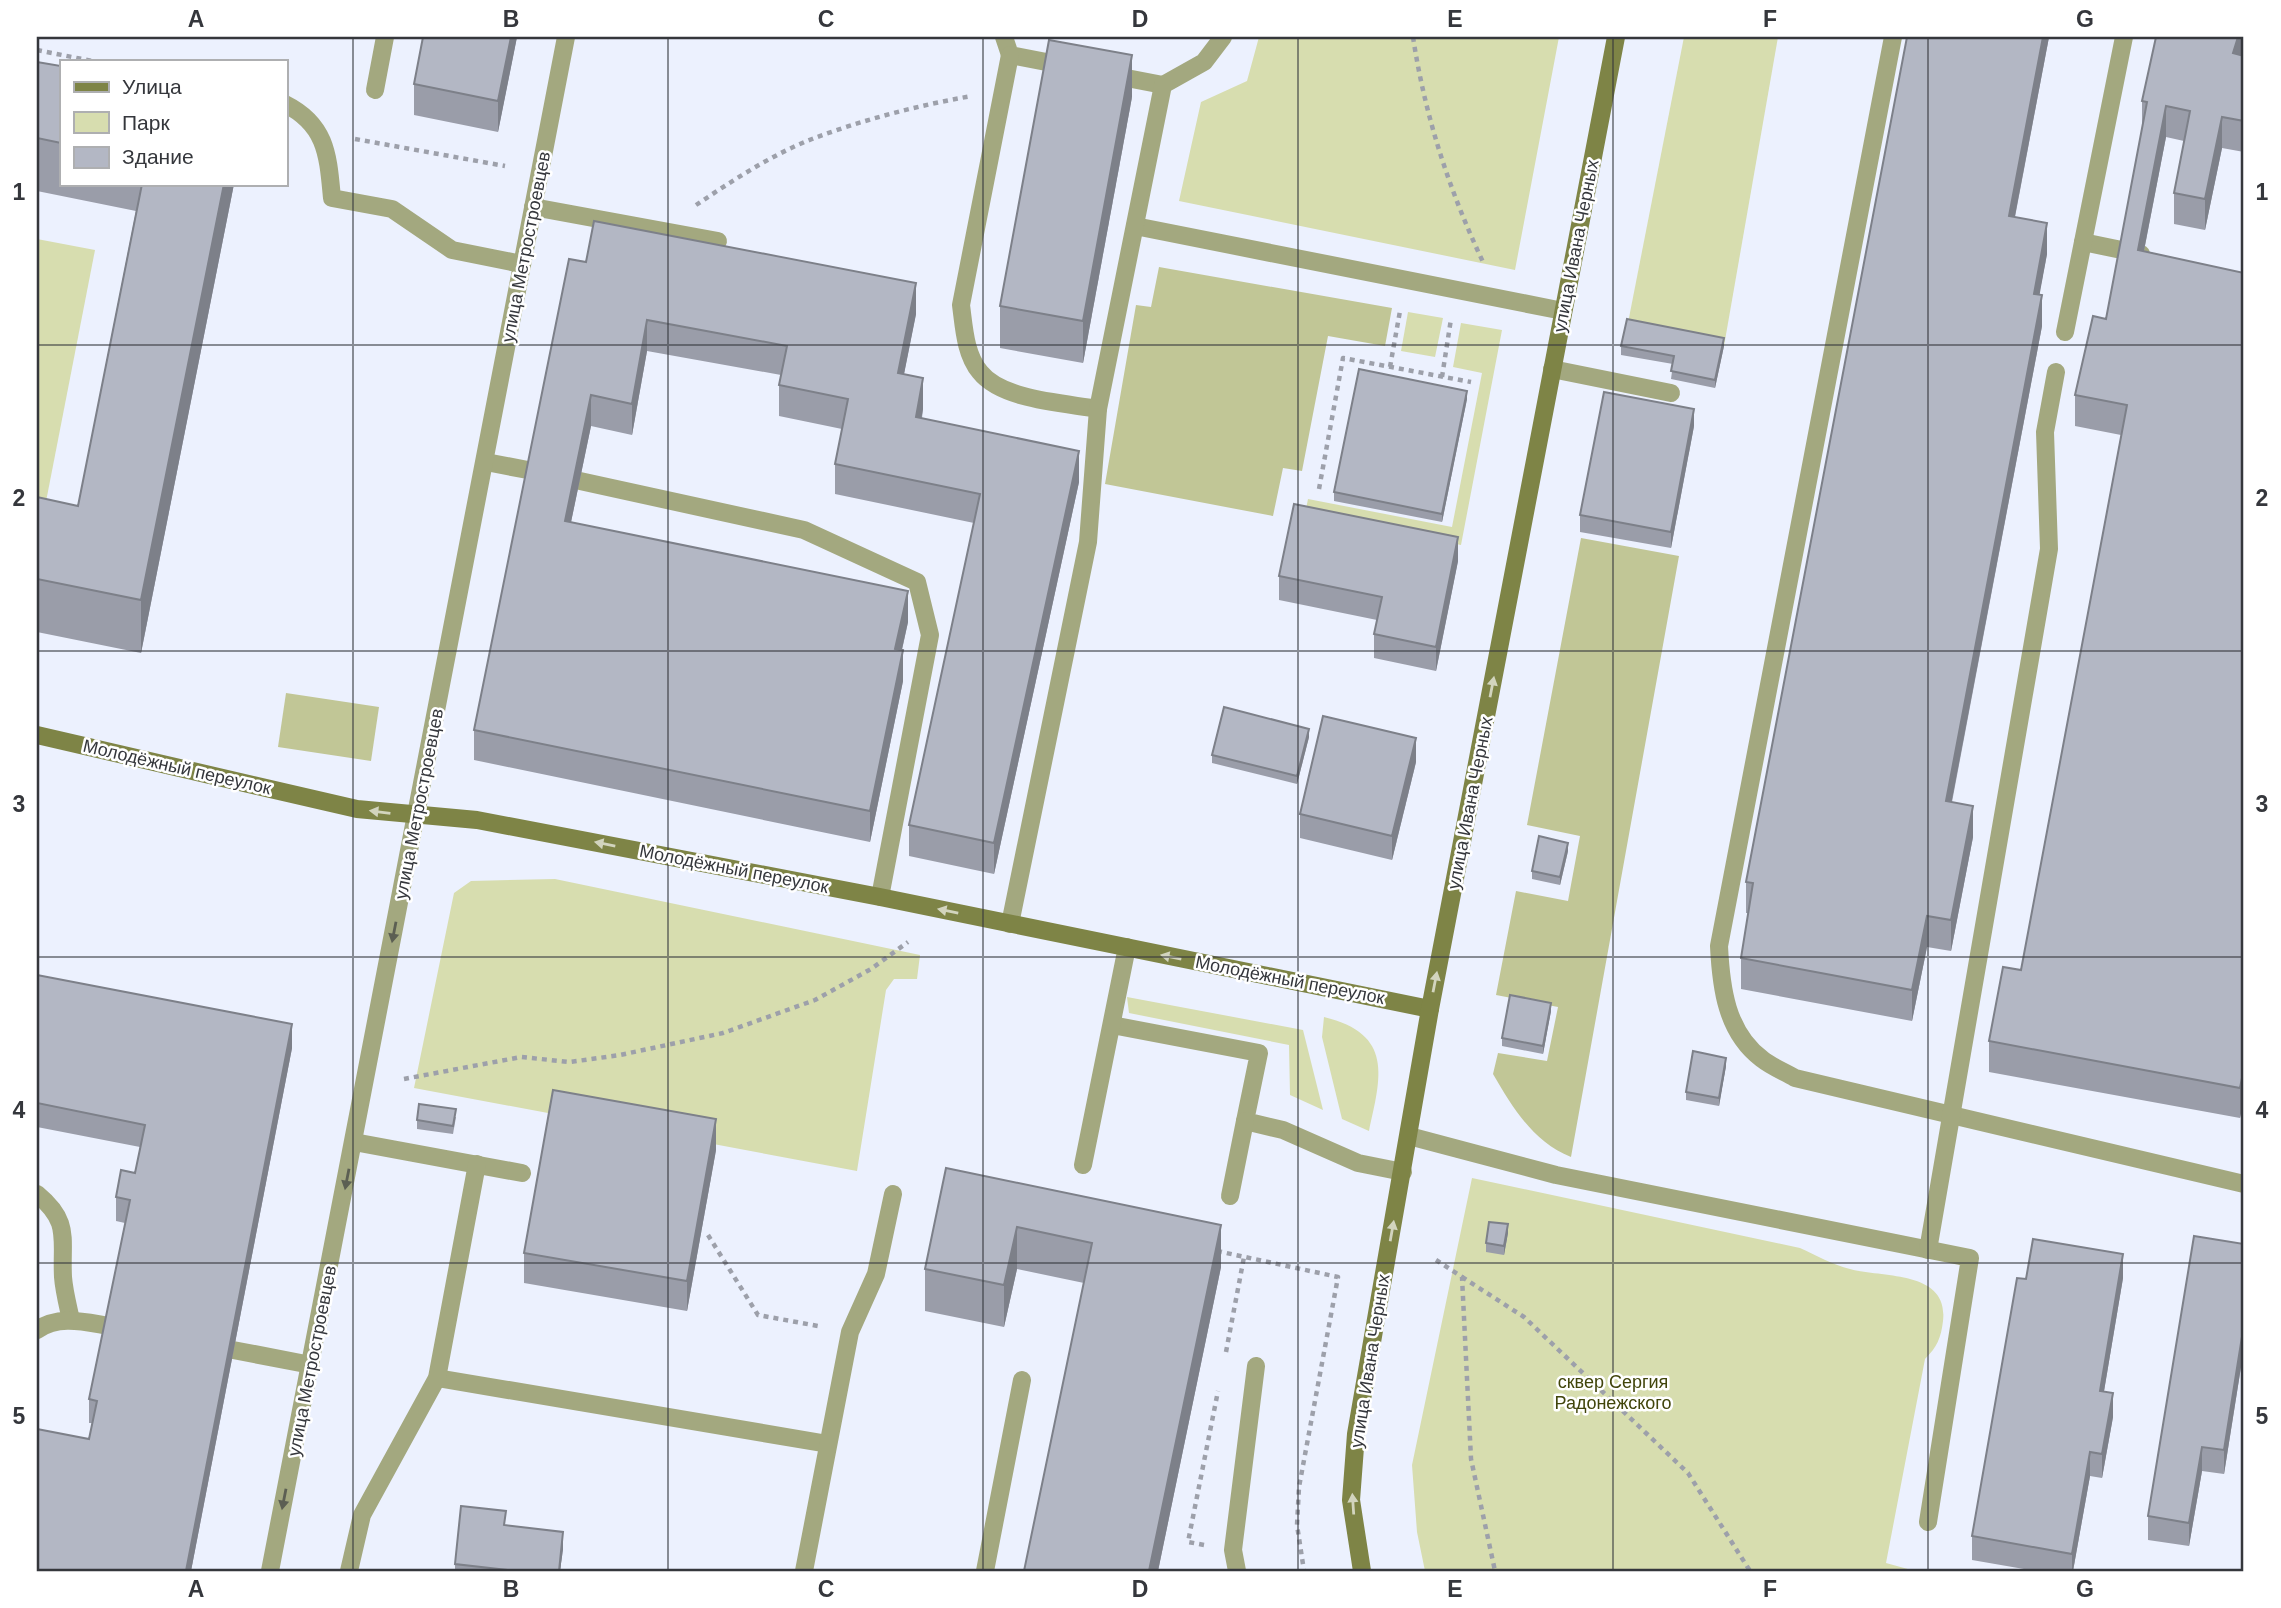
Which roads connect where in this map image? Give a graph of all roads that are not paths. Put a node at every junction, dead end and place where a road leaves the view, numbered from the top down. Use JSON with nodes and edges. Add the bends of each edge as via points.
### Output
{"nodes":[{"id":1,"x":385,"y":37,"type":"edge"},
{"id":2,"x":566,"y":37,"type":"edge"},
{"id":3,"x":1004,"y":37,"type":"edge"},
{"id":4,"x":1223,"y":37,"type":"edge"},
{"id":5,"x":1616,"y":37,"type":"edge"},
{"id":6,"x":1893,"y":37,"type":"edge"},
{"id":7,"x":2124,"y":37,"type":"edge"},
{"id":8,"x":1010,"y":55,"type":"junction"},
{"id":9,"x":1163,"y":85,"type":"junction"},
{"id":10,"x":375,"y":90,"type":"dead end"},
{"id":11,"x":287,"y":105,"type":"edge"},
{"id":12,"x":533,"y":207,"type":"junction"},
{"id":13,"x":1135,"y":226,"type":"junction"},
{"id":14,"x":718,"y":241,"type":"dead end"},
{"id":15,"x":2083,"y":242,"type":"junction"},
{"id":16,"x":2164,"y":258,"type":"edge"},
{"id":17,"x":522,"y":264,"type":"junction"},
{"id":18,"x":1563,"y":311,"type":"junction"},
{"id":19,"x":2065,"y":332,"type":"dead end"},
{"id":20,"x":1552,"y":369,"type":"junction"},
{"id":21,"x":2056,"y":372,"type":"dead end"},
{"id":22,"x":1671,"y":393,"type":"dead end"},
{"id":23,"x":1098,"y":409,"type":"junction"},
{"id":24,"x":486,"y":462,"type":"junction"},
{"id":25,"x":533,"y":471,"type":"edge"},
{"id":26,"x":580,"y":481,"type":"edge"},
{"id":27,"x":37,"y":735,"type":"edge"},
{"id":28,"x":418,"y":817,"type":"junction"},
{"id":29,"x":880,"y":897,"type":"junction"},
{"id":30,"x":1010,"y":923,"type":"junction"},
{"id":31,"x":1127,"y":947,"type":"junction"},
{"id":32,"x":1430,"y":1009,"type":"junction"},
{"id":33,"x":1112,"y":1025,"type":"junction"},
{"id":34,"x":1950,"y":1115,"type":"junction"},
{"id":35,"x":1245,"y":1121,"type":"junction"},
{"id":36,"x":1409,"y":1136,"type":"junction"},
{"id":37,"x":354,"y":1142,"type":"junction"},
{"id":38,"x":477,"y":1164,"type":"junction"},
{"id":39,"x":1083,"y":1165,"type":"dead end"},
{"id":40,"x":522,"y":1172,"type":"dead end"},
{"id":41,"x":1403,"y":1172,"type":"junction"},
{"id":42,"x":2244,"y":1184,"type":"edge"},
{"id":43,"x":893,"y":1194,"type":"dead end"},
{"id":44,"x":37,"y":1195,"type":"edge"},
{"id":45,"x":1230,"y":1196,"type":"dead end"},
{"id":46,"x":1928,"y":1250,"type":"junction"},
{"id":47,"x":71,"y":1320,"type":"junction"},
{"id":48,"x":109,"y":1326,"type":"edge"},
{"id":49,"x":37,"y":1331,"type":"edge"},
{"id":50,"x":233,"y":1350,"type":"edge"},
{"id":51,"x":311,"y":1365,"type":"junction"},
{"id":52,"x":1256,"y":1366,"type":"dead end"},
{"id":53,"x":437,"y":1378,"type":"junction"},
{"id":54,"x":1022,"y":1380,"type":"dead end"},
{"id":55,"x":828,"y":1444,"type":"junction"},
{"id":56,"x":1928,"y":1522,"type":"dead end"},
{"id":57,"x":270,"y":1571,"type":"edge"},
{"id":58,"x":349,"y":1571,"type":"edge"},
{"id":59,"x":804,"y":1571,"type":"edge"},
{"id":60,"x":985,"y":1571,"type":"edge"},
{"id":61,"x":1237,"y":1571,"type":"edge"},
{"id":62,"x":1362,"y":1571,"type":"edge"}],
"edges":[{"from":1,"to":10,"type":"street"},
{"from":2,"to":12,"type":"street","name":"улица Метростроевцев"},
{"from":3,"to":8,"type":"street"},
{"from":4,"to":9,"type":"street","via":[[1204,62]]},
{"from":5,"to":18,"type":"main road","name":"улица Ивана Черных"},
{"from":6,"to":34,"type":"street","via":[[1719,946],[1721,992],[1735,1027],[1761,1059],[1795,1078]]},
{"from":7,"to":15,"type":"street"},
{"from":8,"to":9,"type":"street"},
{"from":8,"to":23,"type":"street","via":[[961,305],[966,342],[980,373],[1013,394]]},
{"from":9,"to":13,"type":"street"},
{"from":11,"to":17,"type":"street","via":[[312,121],[327,149],[332,198],[392,209],[452,250]]},
{"from":12,"to":14,"type":"street"},
{"from":12,"to":17,"type":"street","name":"улица Метростроевцев"},
{"from":13,"to":18,"type":"street"},
{"from":13,"to":23,"type":"street"},
{"from":15,"to":16,"type":"street"},
{"from":15,"to":19,"type":"street"},
{"from":17,"to":24,"type":"street","name":"улица Метростроевцев"},
{"from":18,"to":20,"type":"main road","name":"улица Ивана Черных"},
{"from":20,"to":22,"type":"street"},
{"from":32,"to":20,"type":"main road","name":"улица Ивана Черных","one_way":true},
{"from":21,"to":34,"type":"street","via":[[2045,432],[2049,549]]},
{"from":23,"to":30,"type":"street","via":[[1088,542]]},
{"from":24,"to":25,"type":"street"},
{"from":24,"to":28,"type":"street","name":"улица Метростроевцев"},
{"from":26,"to":29,"type":"street","via":[[804,530],[917,582],[930,635]]},
{"from":28,"to":27,"type":"main road","name":"Молодёжный переулок","one_way":true,"via":[[357,809]]},
{"from":29,"to":28,"type":"main road","name":"Молодёжный переулок","one_way":true,"via":[[477,820]]},
{"from":28,"to":37,"type":"street","name":"улица Метростроевцев","one_way":true},
{"from":30,"to":29,"type":"main road","name":"Молодёжный переулок","one_way":true},
{"from":30,"to":31,"type":"main road","name":"Молодёжный переулок"},
{"from":32,"to":31,"type":"main road","name":"Молодёжный переулок","one_way":true},
{"from":31,"to":33,"type":"street"},
{"from":32,"to":36,"type":"main road","name":"улица Ивана Черных"},
{"from":33,"to":35,"type":"street","via":[[1259,1053]]},
{"from":33,"to":39,"type":"street"},
{"from":34,"to":42,"type":"street"},
{"from":34,"to":46,"type":"street"},
{"from":35,"to":41,"type":"street","via":[[1283,1130],[1358,1163]]},
{"from":35,"to":45,"type":"street"},
{"from":36,"to":41,"type":"main road","name":"улица Ивана Черных"},
{"from":36,"to":46,"type":"street","via":[[1556,1175]]},
{"from":37,"to":38,"type":"street"},
{"from":37,"to":51,"type":"street","name":"улица Метростроевцев","one_way":true},
{"from":38,"to":40,"type":"street"},
{"from":38,"to":53,"type":"street"},
{"from":62,"to":41,"type":"main road","name":"улица Ивана Черных","one_way":true,"via":[[1351,1500],[1356,1434]]},
{"from":43,"to":55,"type":"street","via":[[876,1273],[850,1332]]},
{"from":44,"to":47,"type":"street","via":[[54,1208],[65,1232],[63,1278]]},
{"from":46,"to":56,"type":"street","via":[[1970,1258]]},
{"from":47,"to":48,"type":"street"},
{"from":47,"to":49,"type":"street","via":[[47,1323]]},
{"from":50,"to":51,"type":"street"},
{"from":51,"to":57,"type":"street","name":"улица Метростроевцев","one_way":true},
{"from":52,"to":61,"type":"street","via":[[1233,1550]]},
{"from":53,"to":55,"type":"street"},
{"from":53,"to":58,"type":"street","via":[[362,1516]]},
{"from":54,"to":60,"type":"street"},
{"from":55,"to":59,"type":"street"}]}
